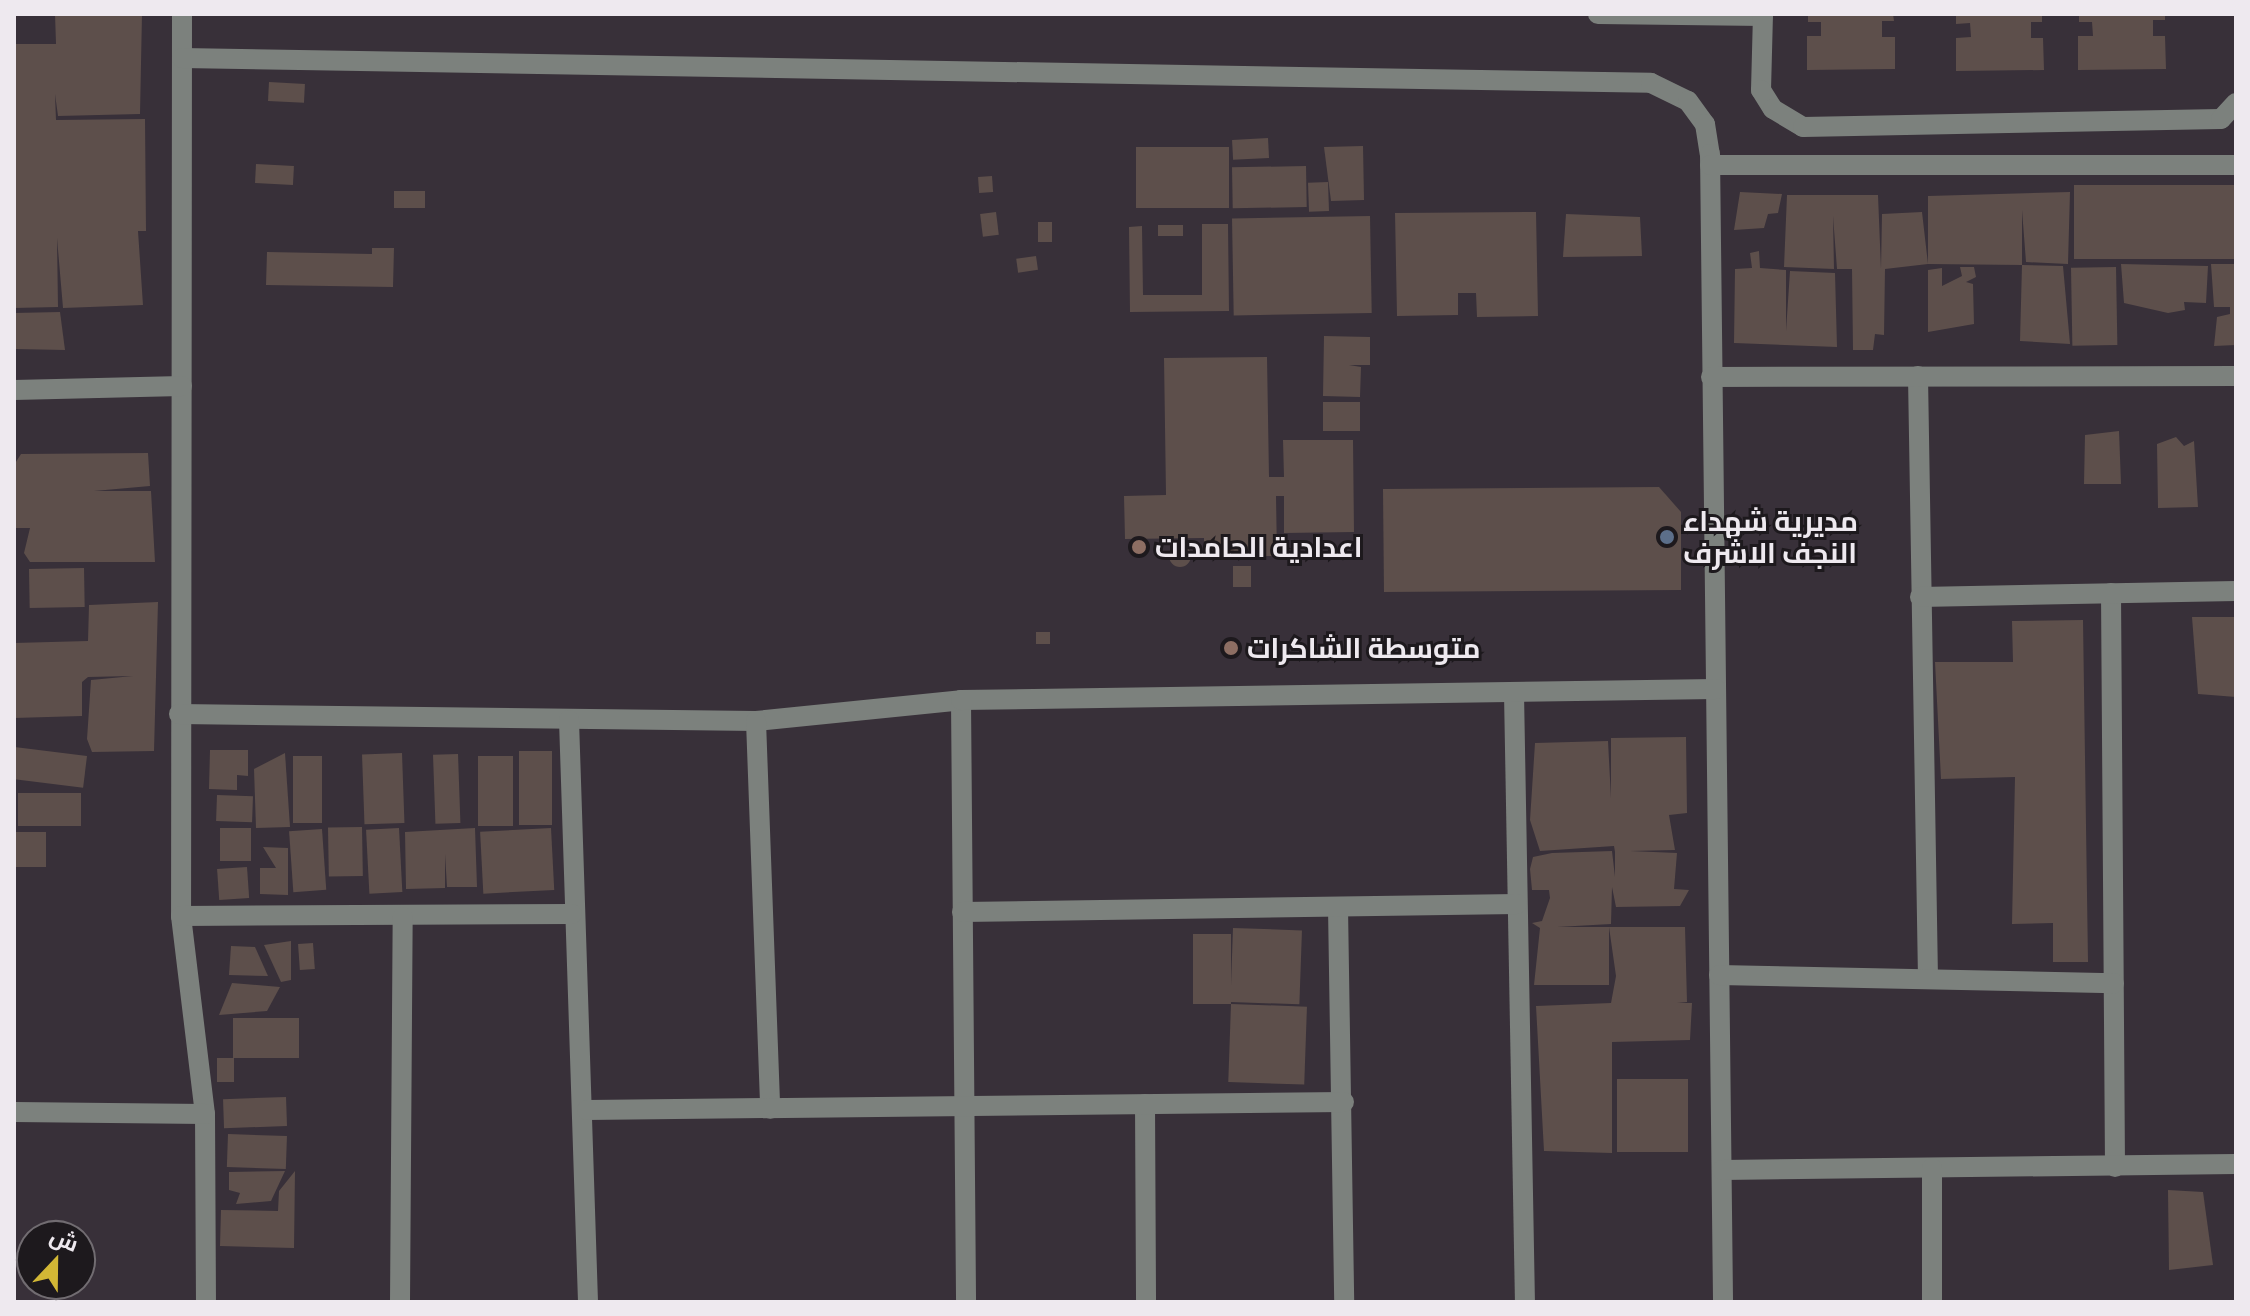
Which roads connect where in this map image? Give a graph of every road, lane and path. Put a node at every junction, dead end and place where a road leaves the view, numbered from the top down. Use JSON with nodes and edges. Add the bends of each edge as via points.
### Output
{"nodes":[{"id":1,"x":182,"y":14,"type":"edge"},
{"id":2,"x":1598,"y":14,"type":"edge"},
{"id":3,"x":1763,"y":15,"type":"edge"},
{"id":4,"x":182,"y":58,"type":"junction"},
{"id":5,"x":2236,"y":103,"type":"edge"},
{"id":6,"x":1710,"y":165,"type":"junction"},
{"id":7,"x":2236,"y":165,"type":"edge"},
{"id":8,"x":1918,"y":376,"type":"junction"},
{"id":9,"x":2236,"y":376,"type":"edge"},
{"id":10,"x":1711,"y":377,"type":"junction"},
{"id":11,"x":182,"y":386,"type":"junction"},
{"id":12,"x":14,"y":390,"type":"edge"},
{"id":13,"x":2236,"y":591,"type":"edge"},
{"id":14,"x":2111,"y":593,"type":"junction"},
{"id":15,"x":1920,"y":597,"type":"junction"},
{"id":16,"x":1716,"y":689,"type":"junction"},
{"id":17,"x":1514,"y":693,"type":"junction"},
{"id":18,"x":961,"y":700,"type":"junction"},
{"id":19,"x":179,"y":714,"type":"junction"},
{"id":20,"x":569,"y":720,"type":"junction"},
{"id":21,"x":756,"y":721,"type":"junction"},
{"id":22,"x":1517,"y":904,"type":"junction"},
{"id":23,"x":1338,"y":907,"type":"junction"},
{"id":24,"x":962,"y":912,"type":"junction"},
{"id":25,"x":572,"y":914,"type":"junction"},
{"id":26,"x":181,"y":916,"type":"junction"},
{"id":27,"x":403,"y":917,"type":"junction"},
{"id":28,"x":1719,"y":975,"type":"junction"},
{"id":29,"x":1928,"y":978,"type":"junction"},
{"id":30,"x":2114,"y":983,"type":"junction"},
{"id":31,"x":1344,"y":1102,"type":"junction"},
{"id":32,"x":1145,"y":1104,"type":"junction"},
{"id":33,"x":963,"y":1107,"type":"junction"},
{"id":34,"x":770,"y":1109,"type":"junction"},
{"id":35,"x":587,"y":1110,"type":"junction"},
{"id":36,"x":14,"y":1112,"type":"edge"},
{"id":37,"x":205,"y":1114,"type":"junction"},
{"id":38,"x":2236,"y":1164,"type":"edge"},
{"id":39,"x":2115,"y":1167,"type":"junction"},
{"id":40,"x":1932,"y":1168,"type":"junction"},
{"id":41,"x":1722,"y":1170,"type":"junction"},
{"id":42,"x":206,"y":1302,"type":"edge"},
{"id":43,"x":400,"y":1302,"type":"edge"},
{"id":44,"x":588,"y":1302,"type":"edge"},
{"id":45,"x":966,"y":1302,"type":"edge"},
{"id":46,"x":1146,"y":1302,"type":"edge"},
{"id":47,"x":1344,"y":1302,"type":"edge"},
{"id":48,"x":1525,"y":1302,"type":"edge"},
{"id":49,"x":1723,"y":1302,"type":"edge"},
{"id":50,"x":1932,"y":1302,"type":"edge"}],
"edges":[{"from":1,"to":4,"type":"street"},
{"from":2,"to":3,"type":"street"},
{"from":3,"to":5,"type":"street","via":[[1761,90],[1773,109],[1803,127],[2221,119]]},
{"from":4,"to":6,"type":"street","via":[[1651,83],[1677,92],[1697,111]]},
{"from":4,"to":11,"type":"street"},
{"from":6,"to":7,"type":"street"},
{"from":6,"to":10,"type":"street"},
{"from":8,"to":9,"type":"street"},
{"from":8,"to":10,"type":"street"},
{"from":8,"to":15,"type":"street"},
{"from":10,"to":16,"type":"street"},
{"from":11,"to":12,"type":"street"},
{"from":11,"to":19,"type":"street"},
{"from":13,"to":14,"type":"street"},
{"from":14,"to":15,"type":"street"},
{"from":14,"to":30,"type":"street"},
{"from":15,"to":29,"type":"street"},
{"from":16,"to":17,"type":"street"},
{"from":16,"to":28,"type":"street"},
{"from":17,"to":18,"type":"street"},
{"from":17,"to":22,"type":"street"},
{"from":18,"to":21,"type":"street"},
{"from":18,"to":24,"type":"street"},
{"from":19,"to":20,"type":"street"},
{"from":19,"to":26,"type":"street"},
{"from":20,"to":21,"type":"street"},
{"from":20,"to":25,"type":"street"},
{"from":21,"to":34,"type":"street"},
{"from":22,"to":23,"type":"street"},
{"from":22,"to":48,"type":"street"},
{"from":23,"to":24,"type":"street"},
{"from":23,"to":31,"type":"street"},
{"from":24,"to":33,"type":"street"},
{"from":25,"to":27,"type":"street"},
{"from":25,"to":35,"type":"street"},
{"from":26,"to":27,"type":"street"},
{"from":26,"to":37,"type":"street"},
{"from":27,"to":43,"type":"street"},
{"from":28,"to":29,"type":"street"},
{"from":28,"to":41,"type":"street"},
{"from":29,"to":30,"type":"street"},
{"from":30,"to":39,"type":"street"},
{"from":31,"to":32,"type":"street"},
{"from":31,"to":47,"type":"street"},
{"from":32,"to":33,"type":"street"},
{"from":32,"to":46,"type":"street"},
{"from":33,"to":34,"type":"street"},
{"from":33,"to":45,"type":"street"},
{"from":34,"to":35,"type":"street"},
{"from":35,"to":44,"type":"street"},
{"from":36,"to":37,"type":"street"},
{"from":37,"to":42,"type":"street"},
{"from":38,"to":39,"type":"street"},
{"from":39,"to":40,"type":"street"},
{"from":40,"to":41,"type":"street"},
{"from":40,"to":50,"type":"street"},
{"from":41,"to":49,"type":"street"}]}
